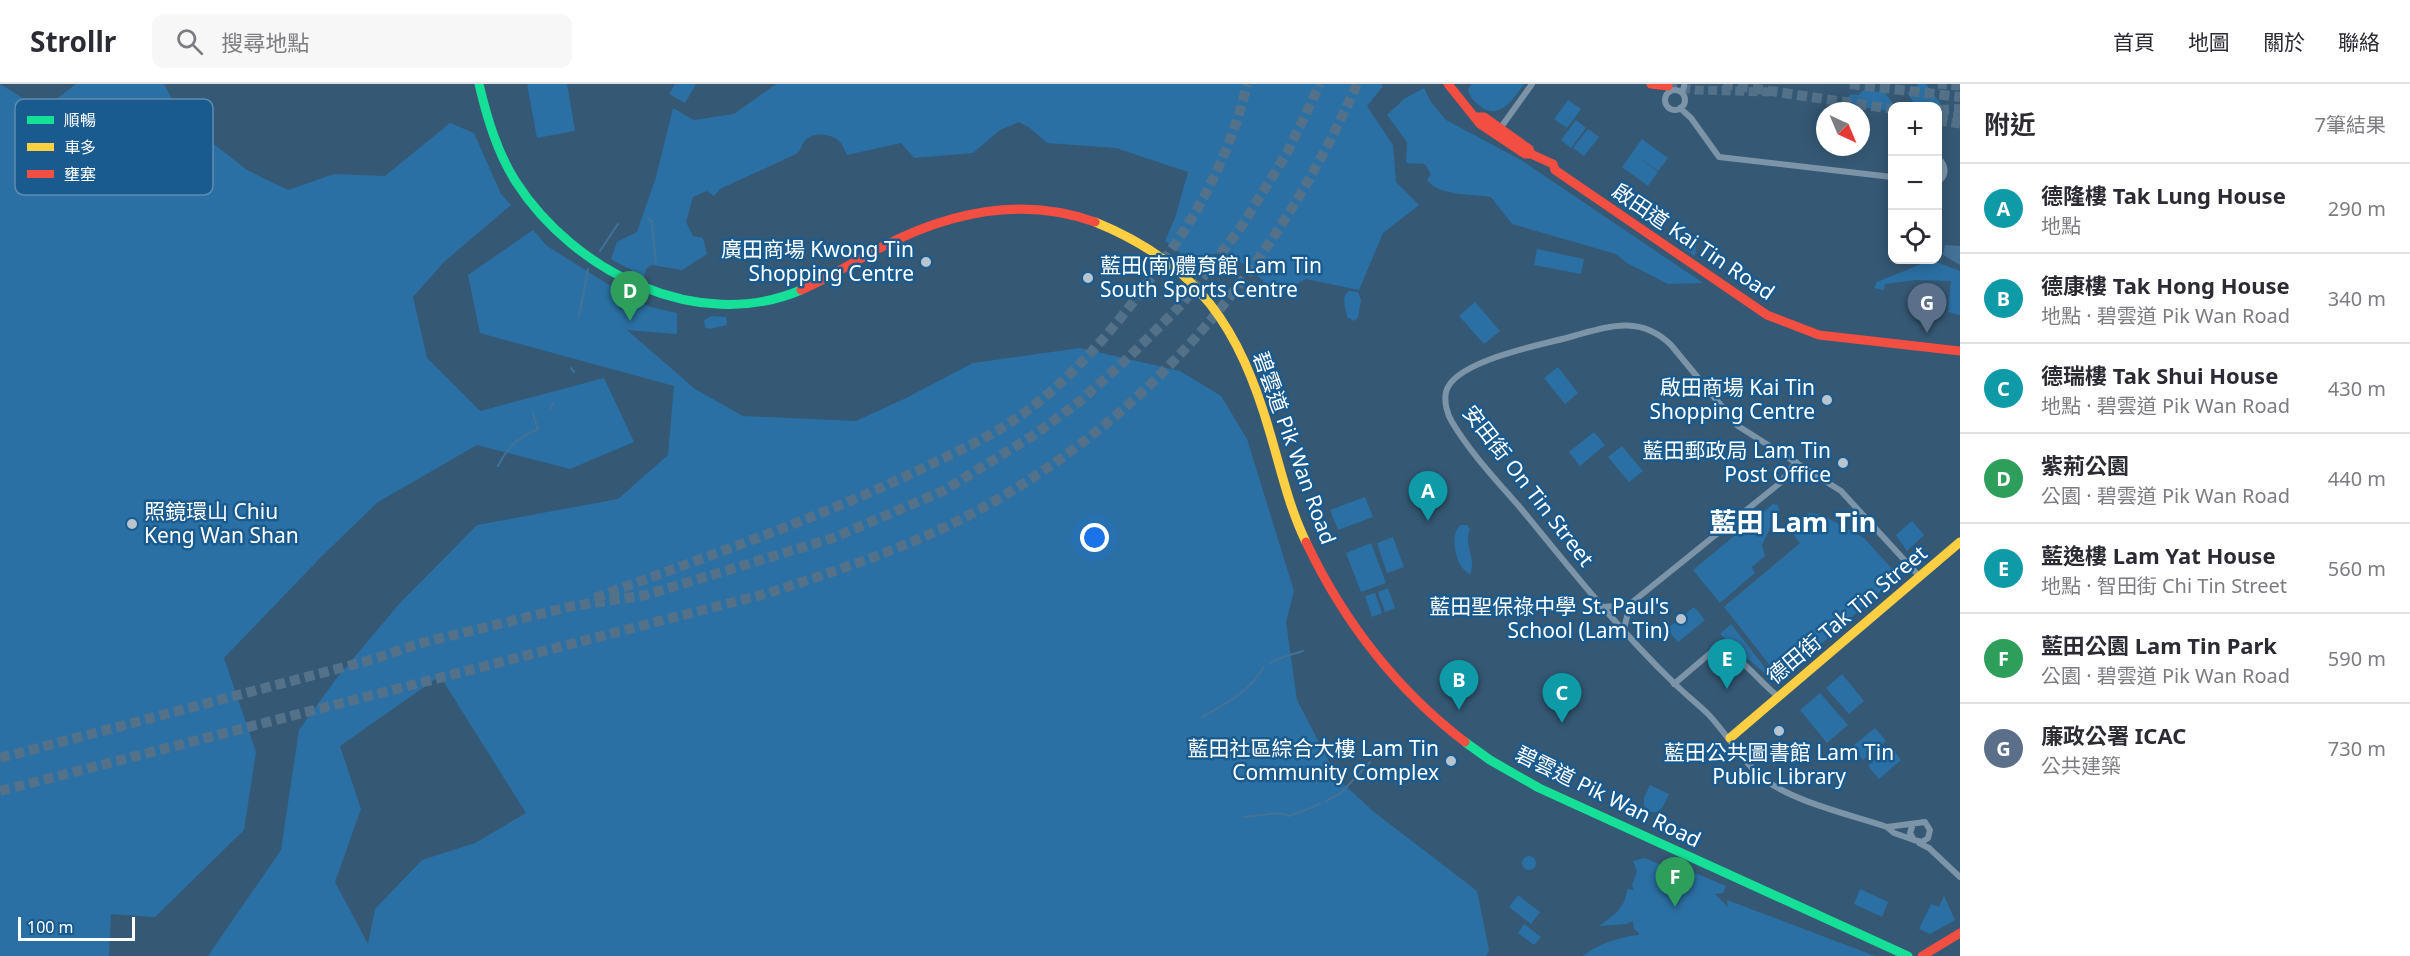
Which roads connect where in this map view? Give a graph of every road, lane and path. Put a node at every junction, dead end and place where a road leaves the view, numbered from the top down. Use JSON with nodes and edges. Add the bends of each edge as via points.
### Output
{"nodes":[{"id":1,"x":479,"y":84,"type":"edge"},
{"id":2,"x":1449,"y":84,"type":"edge"},
{"id":3,"x":1458,"y":84,"type":"edge"},
{"id":4,"x":1532,"y":84,"type":"edge"},
{"id":5,"x":1652,"y":84,"type":"edge"},
{"id":6,"x":1684,"y":84,"type":"edge"},
{"id":7,"x":1668,"y":86,"type":"dead end"},
{"id":8,"x":1681,"y":93,"type":"junction"},
{"id":9,"x":1456,"y":97,"type":"junction"},
{"id":10,"x":1680,"y":108,"type":"junction"},
{"id":11,"x":1497,"y":131,"type":"junction"},
{"id":12,"x":1719,"y":156,"type":"junction"},
{"id":13,"x":1746,"y":160,"type":"junction"},
{"id":14,"x":1942,"y":162,"type":"edge"},
{"id":15,"x":1718,"y":165,"type":"dead end"},
{"id":16,"x":1745,"y":168,"type":"dead end"},
{"id":17,"x":1888,"y":176,"type":"edge"},
{"id":18,"x":1942,"y":176,"type":"edge"},
{"id":19,"x":1960,"y":351,"type":"edge"},
{"id":20,"x":1796,"y":462,"type":"junction"},
{"id":21,"x":1958,"y":548,"type":"edge"},
{"id":22,"x":1920,"y":577,"type":"junction"},
{"id":23,"x":1630,"y":604,"type":"junction"},
{"id":24,"x":1604,"y":608,"type":"junction"},
{"id":25,"x":1624,"y":629,"type":"junction"},
{"id":26,"x":1674,"y":684,"type":"junction"},
{"id":27,"x":1779,"y":697,"type":"junction"},
{"id":28,"x":1730,"y":738,"type":"junction"},
{"id":29,"x":1912,"y":824,"type":"junction"},
{"id":30,"x":1887,"y":827,"type":"junction"},
{"id":31,"x":1915,"y":841,"type":"junction"},
{"id":32,"x":1960,"y":877,"type":"edge"},
{"id":33,"x":1960,"y":933,"type":"edge"},
{"id":34,"x":1908,"y":956,"type":"edge"},
{"id":35,"x":1922,"y":956,"type":"edge"}],
"edges":[{"from":1,"to":34,"type":"main road","name":"碧雲道 Pik Wan Road","via":[[495,142],[536,211],[572,244],[631,283],[691,303],[739,305],[802,291],[888,243],[957,215],[1044,210],[1071,214],[1151,249],[1199,289],[1233,336],[1261,401],[1281,476],[1302,532],[1330,588],[1377,657],[1421,706],[1471,747],[1539,788]]},
{"from":2,"to":9,"type":"main road","name":"啟田道 Kai Tin Road"},
{"from":3,"to":9,"type":"main road"},
{"from":4,"to":11,"type":"street"},
{"from":5,"to":7,"type":"main road"},
{"from":6,"to":8,"type":"street","bridge":true},
{"from":8,"to":10,"type":"street","via":[[1684,102]]},
{"from":8,"to":10,"type":"street","via":[[1671,91],[1665,100],[1670,109]]},
{"from":9,"to":11,"type":"main road","name":"啟田道 Kai Tin Road"},
{"from":10,"to":12,"type":"street"},
{"from":11,"to":19,"type":"main road","name":"啟田道 Kai Tin Road","via":[[1529,148],[1545,167],[1555,170],[1767,315],[1819,335]]},
{"from":12,"to":13,"type":"street"},
{"from":12,"to":15,"type":"street"},
{"from":13,"to":16,"type":"street"},
{"from":13,"to":17,"type":"street"},
{"from":14,"to":18,"type":"street"},
{"from":20,"to":22,"type":"street","name":"安田街 On Tin Street","via":[[1841,491]]},
{"from":20,"to":23,"type":"street","via":[[1780,483]]},
{"from":20,"to":24,"type":"street","name":"安田街 On Tin Street","via":[[1738,426],[1668,342],[1636,325],[1603,328],[1466,369],[1450,383],[1446,393],[1445,405],[1451,421]]},
{"from":21,"to":22,"type":"main road","name":"德田街 Tak Tin Street"},
{"from":22,"to":27,"type":"main road","name":"德田街 Tak Tin Street"},
{"from":23,"to":24,"type":"street"},
{"from":23,"to":25,"type":"street"},
{"from":24,"to":25,"type":"street","name":"安田街 On Tin Street"},
{"from":25,"to":26,"type":"street","name":"安田街 On Tin Street"},
{"from":26,"to":27,"type":"street","via":[[1714,650],[1724,650]]},
{"from":26,"to":28,"type":"street","name":"安田街 On Tin Street"},
{"from":27,"to":28,"type":"main road","name":"德田街 Tak Tin Street"},
{"from":28,"to":30,"type":"street","name":"安田街 On Tin Street","via":[[1767,782]]},
{"from":29,"to":30,"type":"street"},
{"from":29,"to":31,"type":"street","via":[[1910,833]]},
{"from":29,"to":31,"type":"street","via":[[1925,822],[1930,830],[1925,840]]},
{"from":30,"to":31,"type":"street","name":"安田街 On Tin Street"},
{"from":31,"to":32,"type":"street","name":"安田街 On Tin Street","via":[[1934,852]]},
{"from":33,"to":35,"type":"main road"}]}
